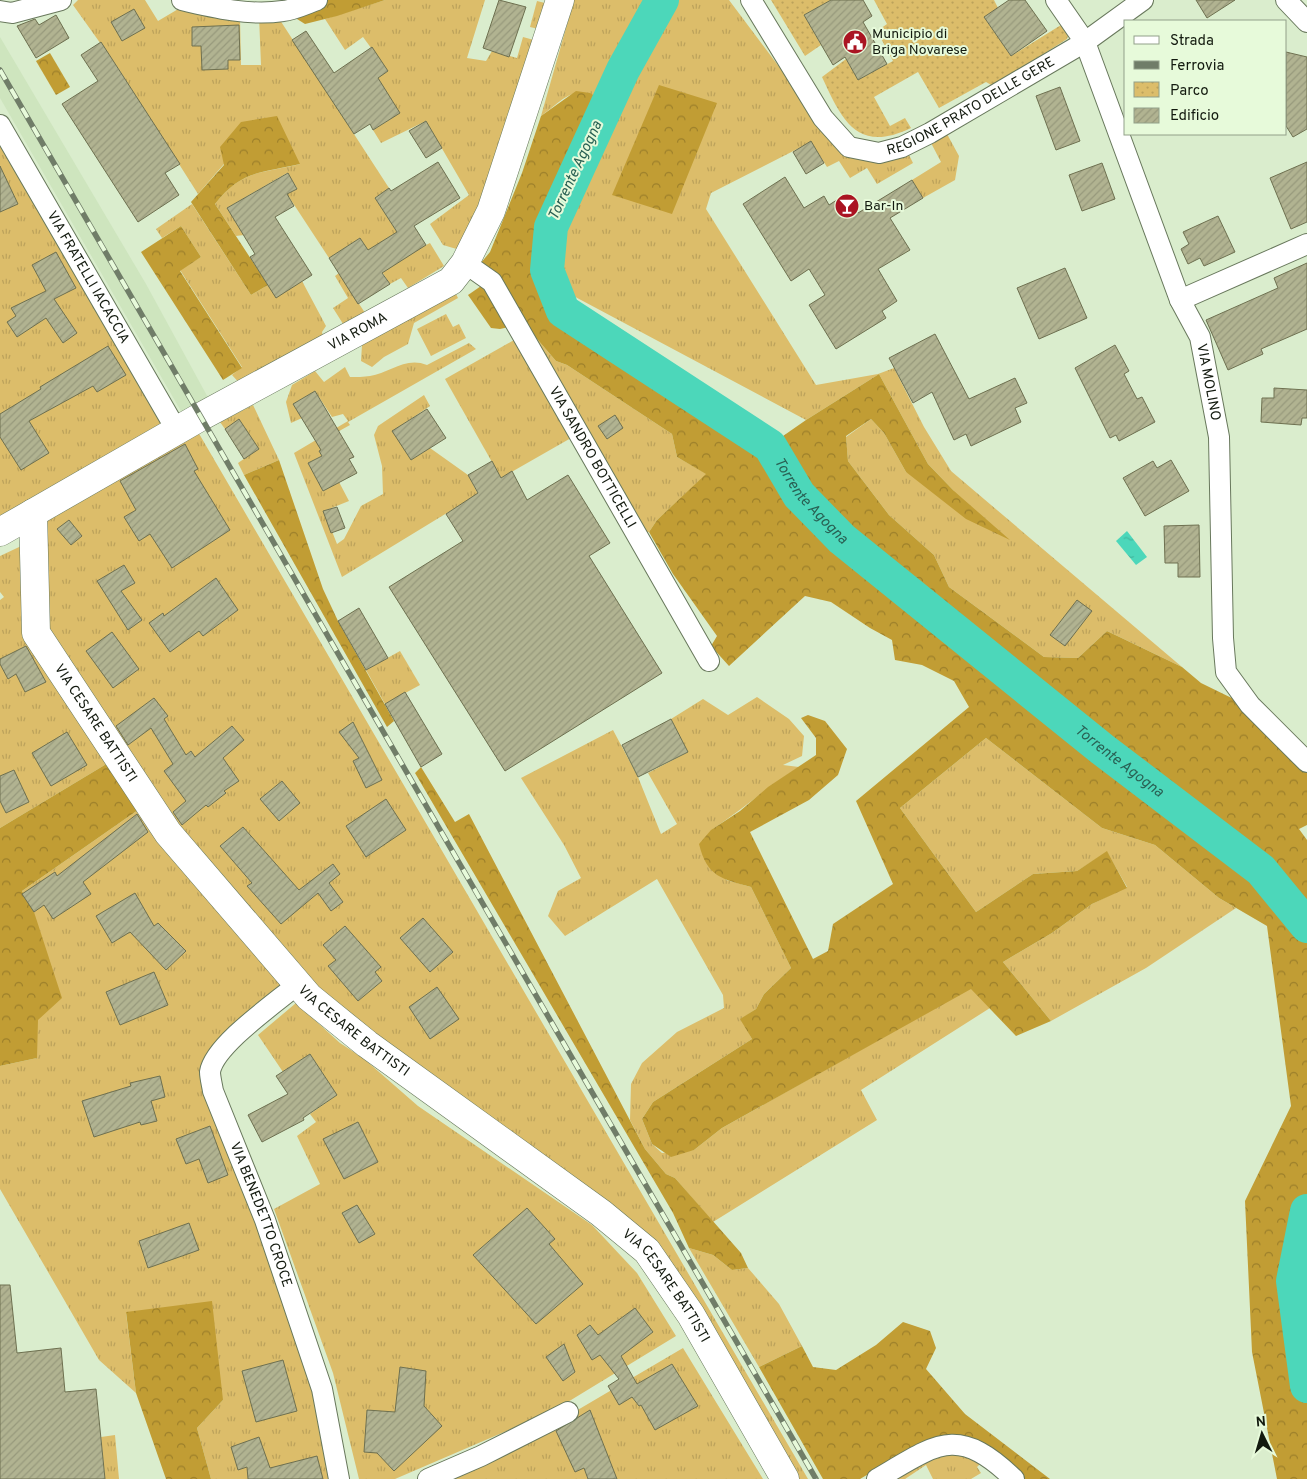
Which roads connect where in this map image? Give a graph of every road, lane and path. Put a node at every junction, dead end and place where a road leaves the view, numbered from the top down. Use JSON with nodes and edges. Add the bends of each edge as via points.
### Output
{"nodes":[{"id":1,"x":61,"y":0,"type":"edge"},
{"id":2,"x":182,"y":0,"type":"edge"},
{"id":3,"x":317,"y":0,"type":"edge"},
{"id":4,"x":560,"y":0,"type":"edge"},
{"id":5,"x":751,"y":0,"type":"edge"},
{"id":6,"x":1056,"y":0,"type":"edge"},
{"id":7,"x":1143,"y":0,"type":"edge"},
{"id":8,"x":1286,"y":0,"type":"edge"},
{"id":9,"x":0,"y":11,"type":"edge"},
{"id":10,"x":1307,"y":22,"type":"edge"},
{"id":11,"x":1085,"y":42,"type":"junction"},
{"id":12,"x":0,"y":125,"type":"edge"},
{"id":13,"x":1307,"y":244,"type":"edge"},
{"id":14,"x":465,"y":263,"type":"junction"},
{"id":15,"x":1180,"y":300,"type":"junction"},
{"id":16,"x":177,"y":430,"type":"junction"},
{"id":17,"x":33,"y":513,"type":"junction"},
{"id":18,"x":0,"y":532,"type":"edge"},
{"id":19,"x":709,"y":661,"type":"dead end"},
{"id":20,"x":1307,"y":762,"type":"edge"},
{"id":21,"x":298,"y":984,"type":"junction"},
{"id":22,"x":568,"y":1412,"type":"dead end"},
{"id":23,"x":339,"y":1479,"type":"edge"},
{"id":24,"x":428,"y":1479,"type":"edge"},
{"id":25,"x":785,"y":1479,"type":"edge"},
{"id":26,"x":877,"y":1479,"type":"edge"},
{"id":27,"x":1014,"y":1479,"type":"edge"}],
"edges":[{"from":1,"to":9,"type":"street","via":[[12,13]]},
{"from":2,"to":3,"type":"street","via":[[215,8],[259,12],[285,11]]},
{"from":4,"to":14,"type":"street","name":"VIA ROMA","via":[[491,212]]},
{"from":5,"to":11,"type":"street","name":"REGIONE PRATO DELLE GERE","via":[[823,118],[849,147],[879,153],[902,147],[930,133]]},
{"from":6,"to":11,"type":"street","name":"VIA MOLINO"},
{"from":7,"to":11,"type":"street","name":"REGIONE PRATO DELLE GERE"},
{"from":8,"to":10,"type":"street"},
{"from":11,"to":15,"type":"street","name":"VIA MOLINO"},
{"from":12,"to":16,"type":"street","name":"VIA FRATELLI IACACCIA"},
{"from":13,"to":15,"type":"street"},
{"from":14,"to":16,"type":"street","name":"VIA ROMA","via":[[452,281]]},
{"from":14,"to":19,"type":"street","name":"VIA SANDRO BOTTICELLI","via":[[492,282]]},
{"from":15,"to":20,"type":"street","name":"VIA MOLINO","via":[[1200,337],[1219,437],[1226,672],[1250,706]]},
{"from":16,"to":17,"type":"street","name":"VIA ROMA"},
{"from":17,"to":18,"type":"street","name":"VIA ROMA"},
{"from":17,"to":21,"type":"street","name":"VIA CESARE BATTISTI","via":[[36,633],[168,834]]},
{"from":21,"to":23,"type":"street","name":"VIA BENEDETTO CROCE","via":[[231,1038],[210,1071],[213,1091],[265,1220],[322,1389]]},
{"from":21,"to":25,"type":"street","name":"VIA CESARE BATTISTI","via":[[366,1044],[601,1213],[648,1251],[691,1315]]},
{"from":22,"to":24,"type":"street"},
{"from":26,"to":27,"type":"street","via":[[929,1449],[950,1443],[972,1447]]}]}
